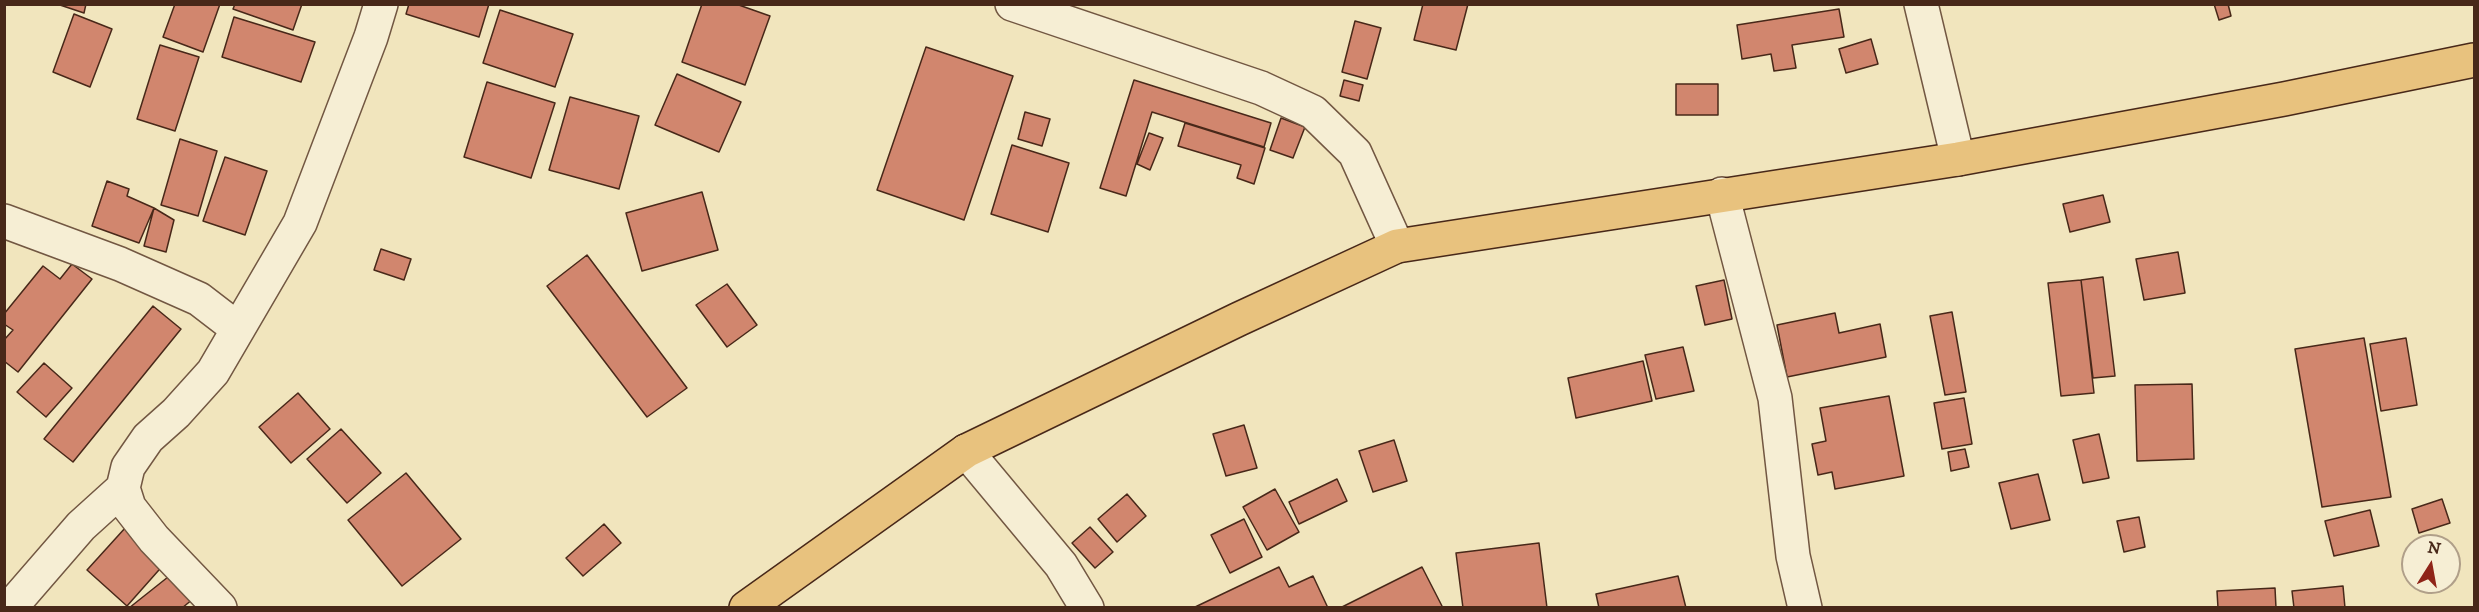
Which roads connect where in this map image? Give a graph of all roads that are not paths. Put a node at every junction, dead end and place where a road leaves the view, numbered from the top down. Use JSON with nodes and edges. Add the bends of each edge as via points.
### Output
{"nodes":[{"id":1,"x":381,"y":4,"type":"edge"},
{"id":2,"x":1012,"y":4,"type":"edge"},
{"id":3,"x":1922,"y":4,"type":"edge"},
{"id":4,"x":2475,"y":60,"type":"edge"},
{"id":5,"x":1958,"y":159,"type":"junction"},
{"id":6,"x":1722,"y":194,"type":"junction"},
{"id":7,"x":4,"y":221,"type":"edge"},
{"id":8,"x":1397,"y":246,"type":"junction"},
{"id":9,"x":238,"y":329,"type":"junction"},
{"id":10,"x":966,"y":451,"type":"junction"},
{"id":11,"x":123,"y":488,"type":"junction"},
{"id":12,"x":10,"y":608,"type":"edge"},
{"id":13,"x":220,"y":608,"type":"edge"},
{"id":14,"x":746,"y":608,"type":"edge"},
{"id":15,"x":1087,"y":608,"type":"edge"},
{"id":16,"x":1805,"y":608,"type":"edge"}],
"edges":[{"from":1,"to":9,"type":"street","via":[[300,223]]},
{"from":2,"to":8,"type":"street","via":[[1261,88],[1313,112],[1355,153]]},
{"from":3,"to":5,"type":"street"},
{"from":4,"to":5,"type":"main road"},
{"from":5,"to":6,"type":"main road"},
{"from":6,"to":8,"type":"main road"},
{"from":6,"to":16,"type":"street","via":[[1775,398],[1793,556]]},
{"from":7,"to":9,"type":"street","via":[[120,264],[199,299]]},
{"from":8,"to":10,"type":"main road"},
{"from":9,"to":11,"type":"street","via":[[213,372],[137,451]]},
{"from":10,"to":14,"type":"main road"},
{"from":10,"to":15,"type":"street","via":[[1061,565]]},
{"from":11,"to":12,"type":"street","via":[[81,526]]},
{"from":11,"to":13,"type":"street","via":[[129,507],[154,539]]}]}
